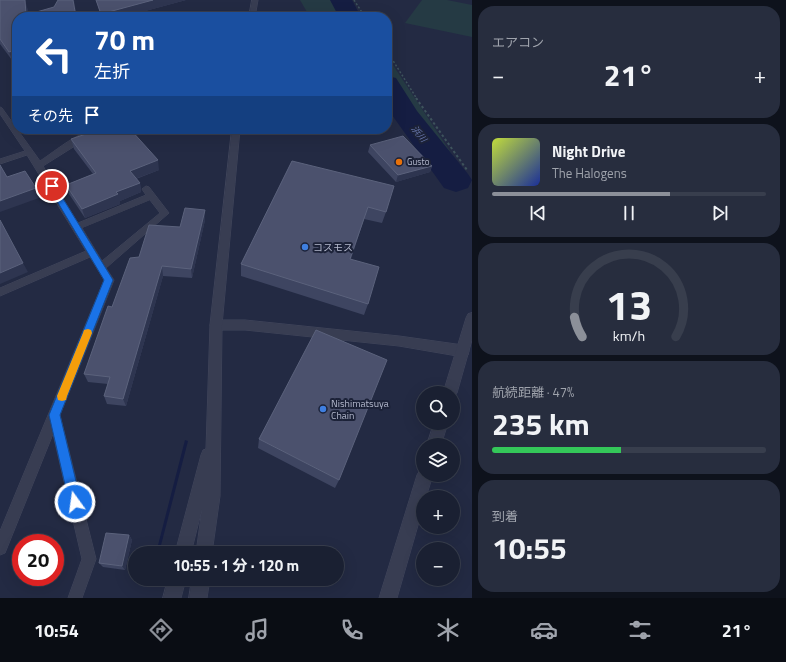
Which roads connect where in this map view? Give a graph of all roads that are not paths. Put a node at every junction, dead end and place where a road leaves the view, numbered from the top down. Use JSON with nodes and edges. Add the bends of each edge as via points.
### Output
{"nodes":[{"id":1,"x":254,"y":0,"type":"edge"},
{"id":2,"x":253,"y":12,"type":"edge"},
{"id":3,"x":0,"y":109,"type":"edge"},
{"id":4,"x":12,"y":127,"type":"edge"},
{"id":5,"x":16,"y":134,"type":"edge"},
{"id":6,"x":89,"y":134,"type":"edge"},
{"id":7,"x":235,"y":134,"type":"edge"},
{"id":8,"x":28,"y":152,"type":"junction"},
{"id":9,"x":0,"y":162,"type":"edge"},
{"id":10,"x":38,"y":166,"type":"junction"},
{"id":11,"x":76,"y":227,"type":"junction"},
{"id":12,"x":92,"y":252,"type":"junction"},
{"id":13,"x":101,"y":267,"type":"junction"},
{"id":14,"x":0,"y":292,"type":"edge"},
{"id":15,"x":472,"y":318,"type":"edge"},
{"id":16,"x":216,"y":325,"type":"junction"},
{"id":17,"x":463,"y":351,"type":"junction"},
{"id":18,"x":452,"y":386,"type":"edge"},
{"id":19,"x":54,"y":415,"type":"junction"},
{"id":20,"x":213,"y":434,"type":"junction"},
{"id":21,"x":423,"y":482,"type":"edge"},
{"id":22,"x":185,"y":546,"type":"edge"},
{"id":23,"x":205,"y":546,"type":"edge"},
{"id":24,"x":0,"y":548,"type":"edge"},
{"id":25,"x":175,"y":586,"type":"edge"},
{"id":26,"x":200,"y":586,"type":"edge"},
{"id":27,"x":74,"y":597,"type":"edge"},
{"id":28,"x":172,"y":598,"type":"edge"},
{"id":29,"x":198,"y":598,"type":"edge"},
{"id":30,"x":388,"y":598,"type":"edge"}],
"edges":[{"from":1,"to":2,"type":"street"},
{"from":3,"to":4,"type":"lane"},
{"from":5,"to":8,"type":"lane"},
{"from":6,"to":10,"type":"lane"},
{"from":7,"to":16,"type":"street"},
{"from":8,"to":9,"type":"lane"},
{"from":8,"to":10,"type":"lane"},
{"from":10,"to":11,"type":"lane"},
{"from":11,"to":12,"type":"lane"},
{"from":11,"to":13,"type":"lane","via":[[149,193],[165,213]]},
{"from":12,"to":13,"type":"lane"},
{"from":12,"to":14,"type":"lane"},
{"from":13,"to":19,"type":"lane","via":[[109,280]]},
{"from":15,"to":17,"type":"street"},
{"from":16,"to":17,"type":"street","via":[[245,324],[399,341]]},
{"from":16,"to":20,"type":"street"},
{"from":17,"to":18,"type":"street"},
{"from":19,"to":24,"type":"lane"},
{"from":19,"to":27,"type":"lane","via":[[90,559]]},
{"from":20,"to":22,"type":"street"},
{"from":20,"to":23,"type":"street","via":[[212,496]]},
{"from":21,"to":30,"type":"street"},
{"from":25,"to":28,"type":"street"},
{"from":26,"to":29,"type":"street"}]}
